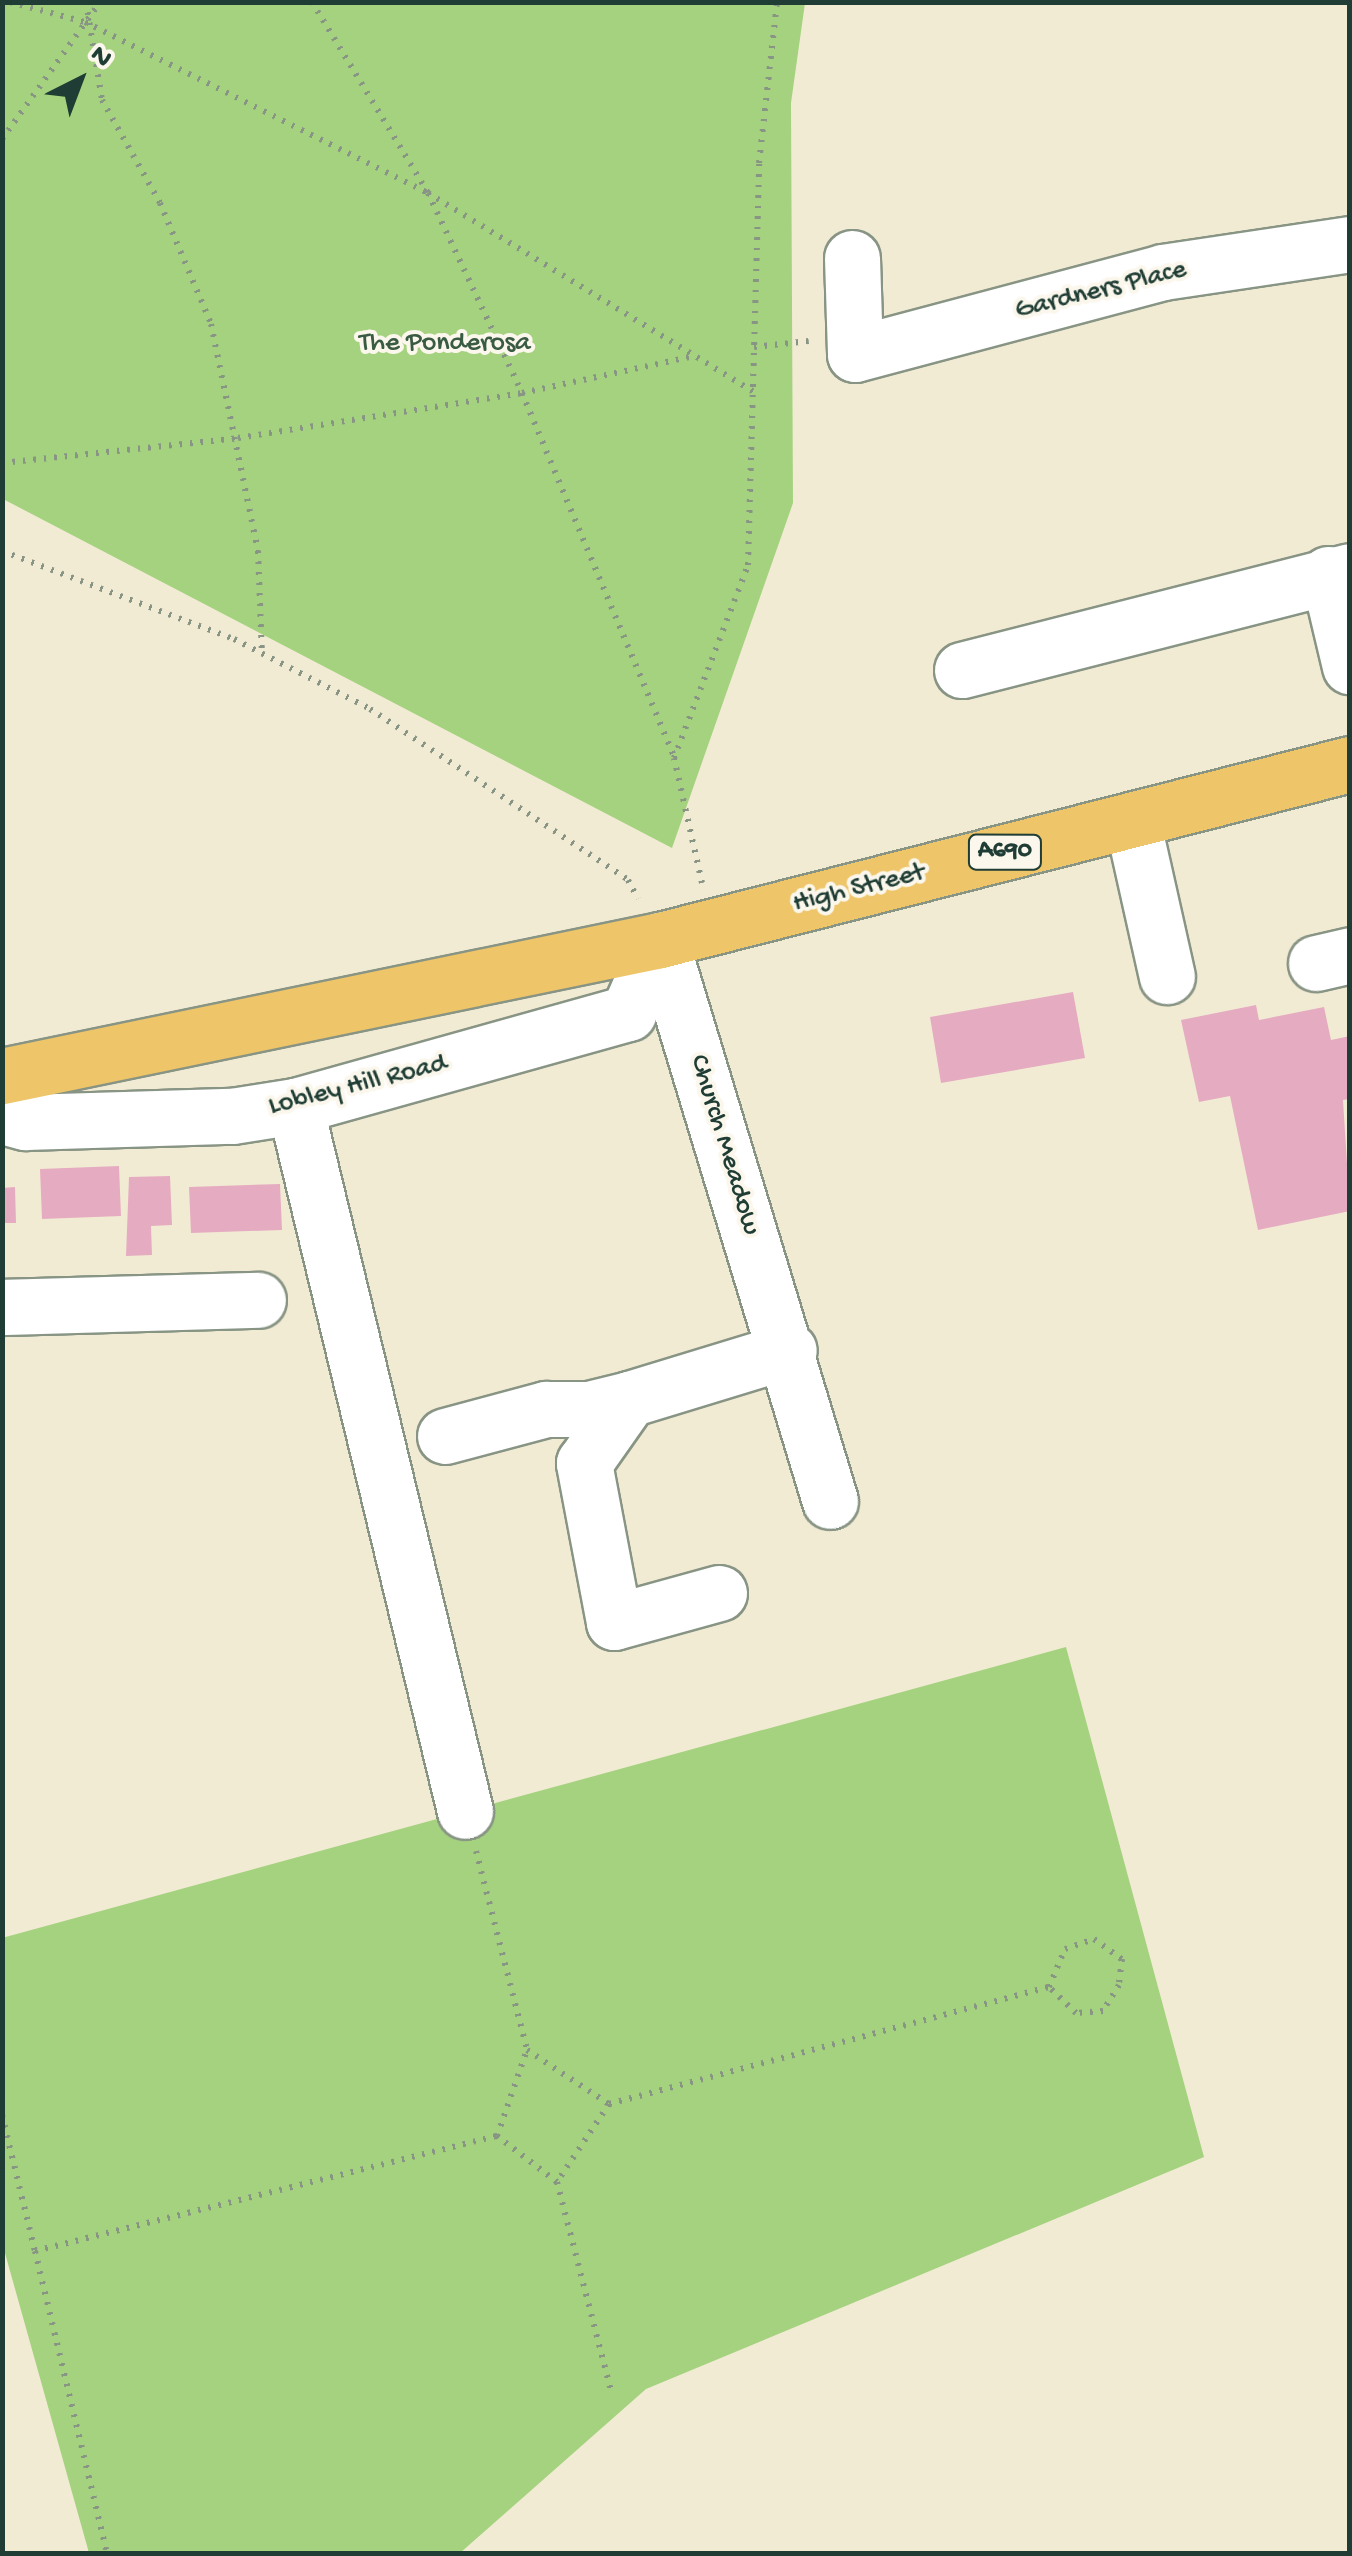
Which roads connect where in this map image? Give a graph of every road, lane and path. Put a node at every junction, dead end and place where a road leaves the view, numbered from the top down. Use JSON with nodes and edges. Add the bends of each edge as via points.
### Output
{"nodes":[{"id":1,"x":10,"y":2,"type":"edge"},
{"id":2,"x":86,"y":2,"type":"edge"},
{"id":3,"x":100,"y":2,"type":"edge"},
{"id":4,"x":312,"y":2,"type":"edge"},
{"id":5,"x":777,"y":2,"type":"edge"},
{"id":6,"x":85,"y":22,"type":"junction"},
{"id":7,"x":2,"y":140,"type":"edge"},
{"id":8,"x":428,"y":193,"type":"junction"},
{"id":9,"x":1350,"y":244,"type":"edge"},
{"id":10,"x":852,"y":258,"type":"dead end"},
{"id":11,"x":800,"y":342,"type":"dead end"},
{"id":12,"x":754,"y":348,"type":"junction"},
{"id":13,"x":696,"y":356,"type":"junction"},
{"id":14,"x":753,"y":391,"type":"junction"},
{"id":15,"x":522,"y":393,"type":"junction"},
{"id":16,"x":238,"y":438,"type":"junction"},
{"id":17,"x":2,"y":463,"type":"edge"},
{"id":18,"x":2,"y":551,"type":"edge"},
{"id":19,"x":1339,"y":573,"type":"edge"},
{"id":20,"x":262,"y":654,"type":"junction"},
{"id":21,"x":1350,"y":666,"type":"edge"},
{"id":22,"x":962,"y":670,"type":"dead end"},
{"id":23,"x":674,"y":758,"type":"junction"},
{"id":24,"x":1350,"y":764,"type":"edge"},
{"id":25,"x":1132,"y":820,"type":"junction"},
{"id":26,"x":712,"y":926,"type":"junction"},
{"id":27,"x":660,"y":940,"type":"junction"},
{"id":28,"x":1168,"y":976,"type":"dead end"},
{"id":29,"x":2,"y":1076,"type":"edge"},
{"id":30,"x":295,"y":1106,"type":"junction"},
{"id":31,"x":2,"y":1116,"type":"edge"},
{"id":32,"x":258,"y":1300,"type":"dead end"},
{"id":33,"x":2,"y":1307,"type":"edge"},
{"id":34,"x":789,"y":1350,"type":"junction"},
{"id":35,"x":628,"y":1399,"type":"junction"},
{"id":36,"x":445,"y":1436,"type":"dead end"},
{"id":37,"x":830,"y":1501,"type":"dead end"},
{"id":38,"x":718,"y":1593,"type":"dead end"},
{"id":39,"x":466,"y":1812,"type":"joint"},
{"id":40,"x":1048,"y":1987,"type":"junction"},
{"id":41,"x":527,"y":2050,"type":"junction"},
{"id":42,"x":609,"y":2104,"type":"junction"},
{"id":43,"x":2,"y":2115,"type":"edge"},
{"id":44,"x":497,"y":2136,"type":"junction"},
{"id":45,"x":557,"y":2182,"type":"junction"},
{"id":46,"x":35,"y":2250,"type":"junction"},
{"id":47,"x":612,"y":2394,"type":"dead end"},
{"id":48,"x":107,"y":2554,"type":"edge"}],
"edges":[{"from":1,"to":6,"type":"path"},
{"from":2,"to":6,"type":"path"},
{"from":3,"to":6,"type":"path"},
{"from":4,"to":8,"type":"path"},
{"from":5,"to":12,"type":"path","via":[[759,163]]},
{"from":6,"to":7,"type":"path"},
{"from":6,"to":8,"type":"path"},
{"from":6,"to":16,"type":"path","via":[[102,100],[160,204],[210,324]]},
{"from":8,"to":13,"type":"path"},
{"from":8,"to":15,"type":"path"},
{"from":9,"to":10,"type":"street","name":"Gardners Place","via":[[1163,272],[855,354]]},
{"from":11,"to":12,"type":"path"},
{"from":12,"to":14,"type":"path"},
{"from":13,"to":14,"type":"path"},
{"from":13,"to":15,"type":"path"},
{"from":14,"to":23,"type":"path","via":[[748,565]]},
{"from":15,"to":16,"type":"path"},
{"from":15,"to":23,"type":"path"},
{"from":16,"to":17,"type":"path"},
{"from":16,"to":20,"type":"path","via":[[258,551]]},
{"from":18,"to":20,"type":"path"},
{"from":19,"to":21,"type":"street"},
{"from":19,"to":22,"type":"street"},
{"from":20,"to":27,"type":"path","via":[[370,709],[628,880]]},
{"from":23,"to":26,"type":"path"},
{"from":24,"to":25,"type":"main road","name":"High Street","number":"A690"},
{"from":25,"to":26,"type":"main road","name":"High Street","number":"A690"},
{"from":25,"to":28,"type":"street"},
{"from":26,"to":27,"type":"main road","name":"High Street","number":"A690"},
{"from":27,"to":29,"type":"main road","number":"A690"},
{"from":27,"to":30,"type":"street","name":"Lobley Hill Road","via":[[628,1013]]},
{"from":27,"to":34,"type":"street","name":"Church Meadow"},
{"from":30,"to":31,"type":"street","name":"Lobley Hill Road","via":[[213,1116],[25,1122]]},
{"from":30,"to":39,"type":"street"},
{"from":32,"to":33,"type":"street"},
{"from":34,"to":35,"type":"street"},
{"from":34,"to":37,"type":"street","name":"Church Meadow"},
{"from":35,"to":36,"type":"street","via":[[546,1410]]},
{"from":35,"to":38,"type":"street","via":[[584,1463],[614,1622]]},
{"from":39,"to":41,"type":"path"},
{"from":40,"to":40,"type":"path","via":[[1066,1948],[1094,1939],[1122,1959],[1118,1985],[1103,2011],[1076,2013]]},
{"from":40,"to":42,"type":"path"},
{"from":41,"to":42,"type":"path"},
{"from":41,"to":44,"type":"path"},
{"from":42,"to":45,"type":"path"},
{"from":43,"to":46,"type":"path"},
{"from":44,"to":45,"type":"path"},
{"from":44,"to":46,"type":"path"},
{"from":45,"to":47,"type":"path"},
{"from":46,"to":48,"type":"path"}]}
